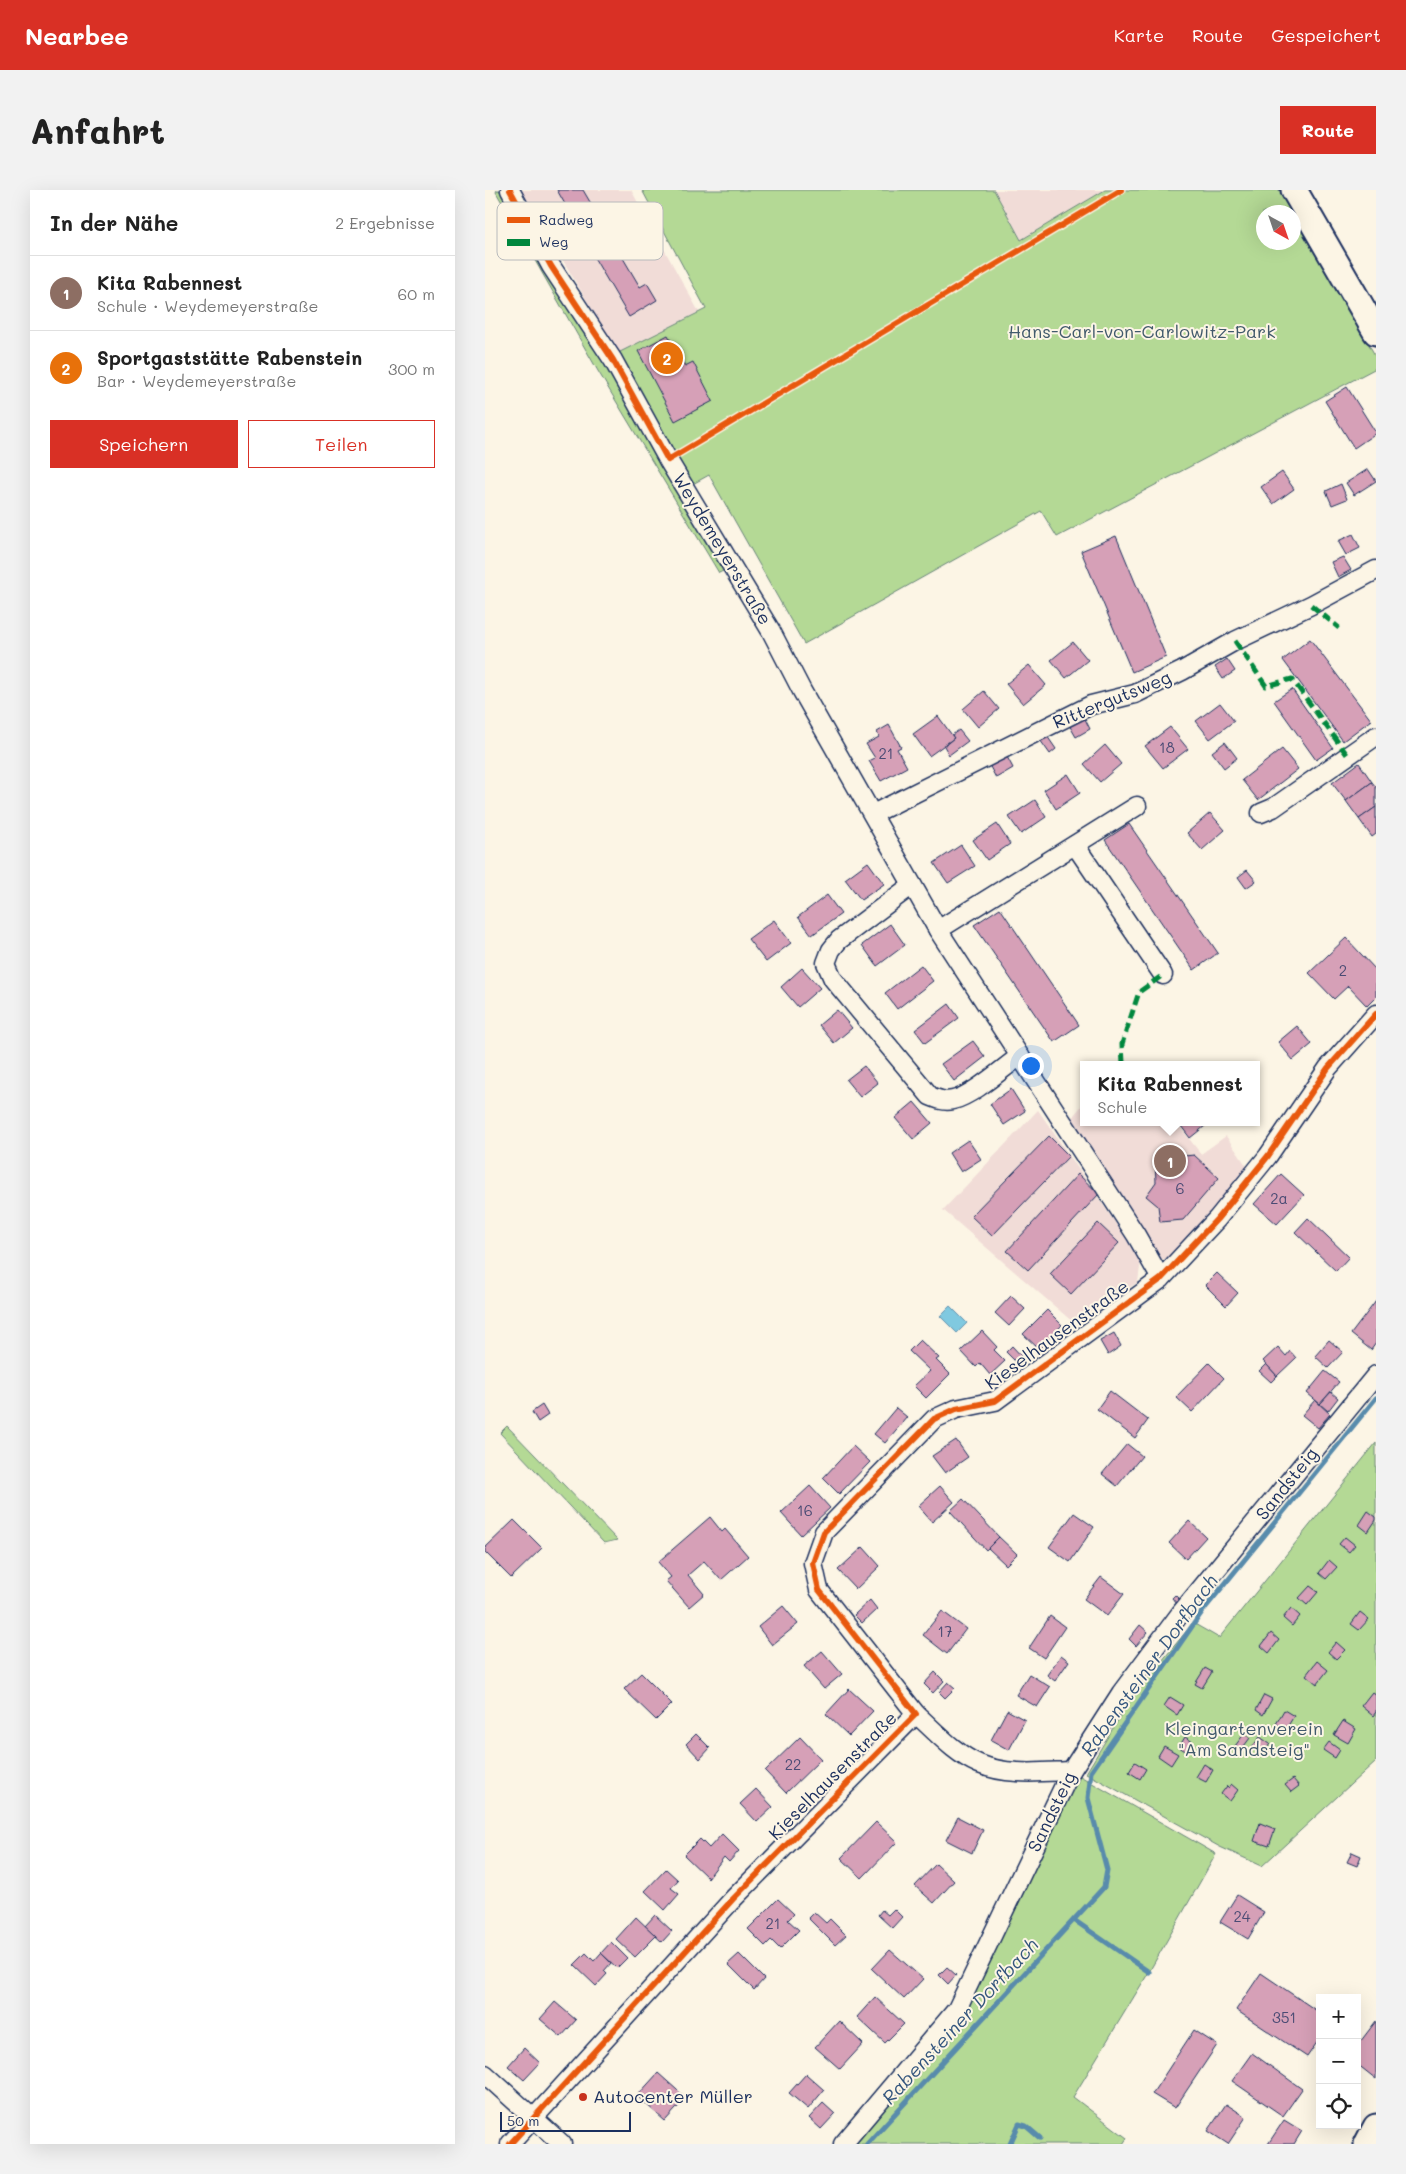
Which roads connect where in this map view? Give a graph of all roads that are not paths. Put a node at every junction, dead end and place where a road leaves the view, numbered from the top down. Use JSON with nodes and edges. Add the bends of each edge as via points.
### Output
{"nodes":[{"id":1,"x":511,"y":190,"type":"edge"},
{"id":2,"x":1295,"y":190,"type":"edge"},
{"id":3,"x":517,"y":202,"type":"edge"},
{"id":4,"x":548,"y":260,"type":"edge"},
{"id":5,"x":1376,"y":332,"type":"edge"},
{"id":6,"x":1376,"y":570,"type":"edge"},
{"id":7,"x":1373,"y":743,"type":"edge"},
{"id":8,"x":1137,"y":806,"type":"dead end"},
{"id":9,"x":1261,"y":813,"type":"dead end"},
{"id":10,"x":873,"y":814,"type":"junction"},
{"id":11,"x":1075,"y":844,"type":"junction"},
{"id":12,"x":912,"y":886,"type":"junction"},
{"id":13,"x":938,"y":930,"type":"junction"},
{"id":14,"x":1163,"y":975,"type":"dead end"},
{"id":15,"x":1376,"y":1014,"type":"edge"},
{"id":16,"x":1020,"y":1056,"type":"junction"},
{"id":17,"x":1161,"y":1279,"type":"junction"},
{"id":18,"x":1376,"y":1375,"type":"edge"},
{"id":19,"x":916,"y":1714,"type":"junction"},
{"id":20,"x":1071,"y":1771,"type":"junction"},
{"id":21,"x":485,"y":2074,"type":"edge"},
{"id":22,"x":533,"y":2119,"type":"junction"},
{"id":23,"x":1376,"y":2127,"type":"edge"},
{"id":24,"x":510,"y":2144,"type":"edge"},
{"id":25,"x":563,"y":2144,"type":"edge"},
{"id":26,"x":843,"y":2144,"type":"edge"},
{"id":27,"x":1367,"y":2144,"type":"edge"}],
"edges":[{"from":1,"to":3,"type":"street","name":"Weydemeyerstraße"},
{"from":2,"to":5,"type":"street"},
{"from":4,"to":10,"type":"street","name":"Weydemeyerstraße","via":[[613,360]]},
{"from":6,"to":10,"type":"street","name":"Rittergutsweg","via":[[1135,694],[1091,705]]},
{"from":7,"to":9,"type":"street"},
{"from":8,"to":11,"type":"street"},
{"from":10,"to":12,"type":"street","name":"Weydemeyerstraße"},
{"from":11,"to":13,"type":"street"},
{"from":11,"to":14,"type":"street"},
{"from":12,"to":13,"type":"street","name":"Weydemeyerstraße"},
{"from":12,"to":16,"type":"street","via":[[839,940],[826,963],[833,979],[930,1096],[954,1100]]},
{"from":13,"to":16,"type":"street","name":"Weydemeyerstraße"},
{"from":15,"to":17,"type":"street","name":"Kieselhausenstraße","via":[[1328,1068],[1257,1170]]},
{"from":16,"to":17,"type":"street","name":"Weydemeyerstraße"},
{"from":17,"to":19,"type":"street","name":"Kieselhausenstraße","via":[[995,1401],[956,1409],[933,1420],[824,1532],[813,1563],[819,1590]]},
{"from":18,"to":20,"type":"street","name":"Sandsteig","via":[[1180,1614],[1121,1692]]},
{"from":19,"to":20,"type":"street","name":"Kieselhausenstraße","via":[[946,1742],[978,1764],[1016,1772]]},
{"from":19,"to":22,"type":"street","name":"Kieselhausenstraße","via":[[733,1899]]},
{"from":20,"to":26,"type":"street","name":"Sandsteig","via":[[957,2009]]},
{"from":21,"to":22,"type":"street"},
{"from":22,"to":24,"type":"street","name":"Kieselhausenstraße"},
{"from":22,"to":25,"type":"street"},
{"from":23,"to":27,"type":"street"}]}
